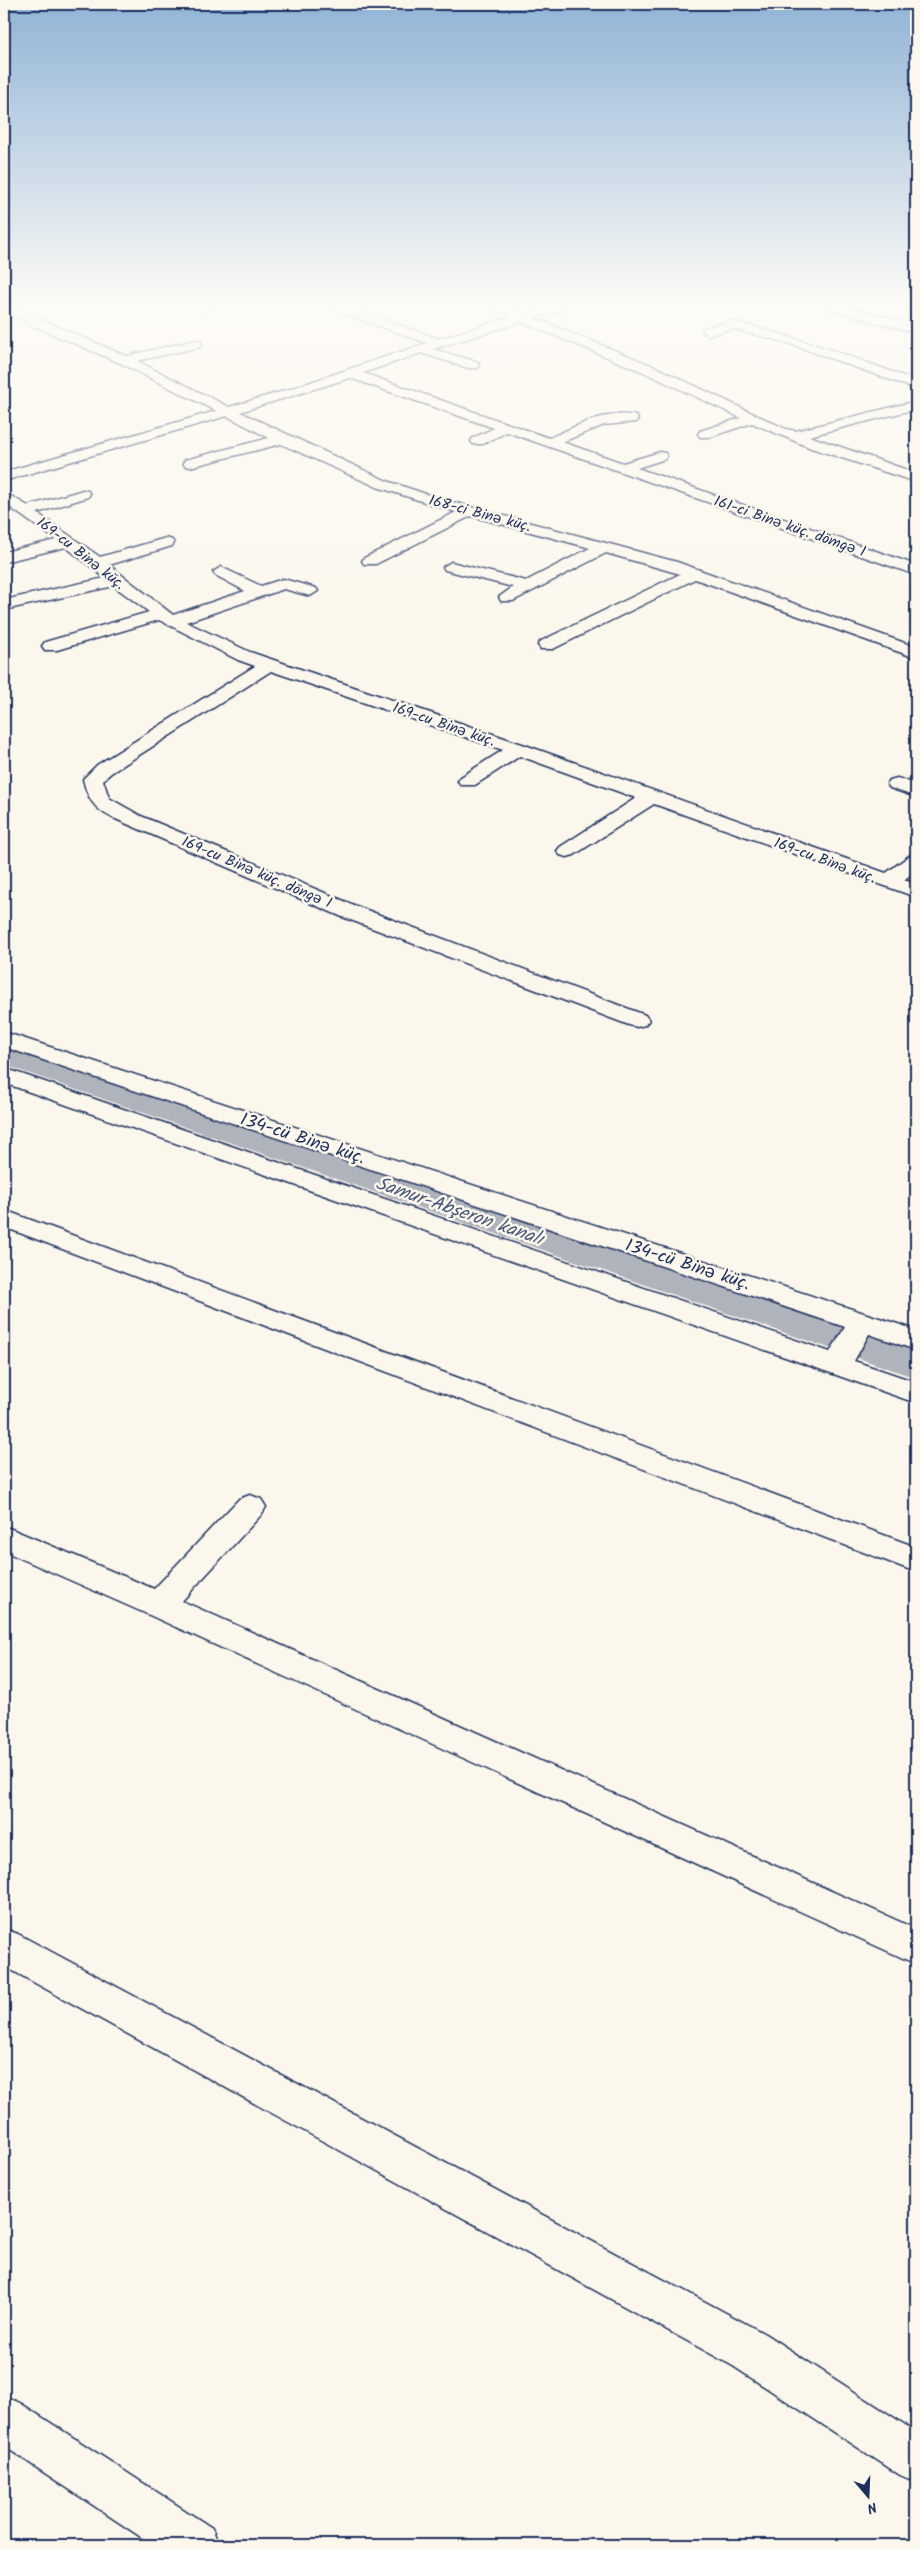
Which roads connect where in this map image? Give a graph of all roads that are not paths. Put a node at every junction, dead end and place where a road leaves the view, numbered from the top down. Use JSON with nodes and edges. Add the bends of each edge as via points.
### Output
{"nodes":[{"id":1,"x":185,"y":425,"type":"edge"},
{"id":2,"x":253,"y":425,"type":"edge"},
{"id":3,"x":501,"y":425,"type":"edge"},
{"id":4,"x":593,"y":425,"type":"edge"},
{"id":5,"x":734,"y":425,"type":"edge"},
{"id":6,"x":766,"y":425,"type":"edge"},
{"id":7,"x":836,"y":425,"type":"edge"},
{"id":8,"x":507,"y":427,"type":"junction"},
{"id":9,"x":706,"y":434,"type":"dead end"},
{"id":10,"x":796,"y":435,"type":"junction"},
{"id":11,"x":282,"y":439,"type":"junction"},
{"id":12,"x":478,"y":441,"type":"dead end"},
{"id":13,"x":550,"y":442,"type":"junction"},
{"id":14,"x":660,"y":456,"type":"dead end"},
{"id":15,"x":190,"y":463,"type":"dead end"},
{"id":16,"x":622,"y":468,"type":"junction"},
{"id":17,"x":4,"y":476,"type":"edge"},
{"id":18,"x":916,"y":478,"type":"edge"},
{"id":19,"x":83,"y":494,"type":"dead end"},
{"id":20,"x":4,"y":496,"type":"edge"},
{"id":21,"x":27,"y":511,"type":"junction"},
{"id":22,"x":470,"y":511,"type":"junction"},
{"id":23,"x":68,"y":542,"type":"junction"},
{"id":24,"x":166,"y":543,"type":"dead end"},
{"id":25,"x":605,"y":547,"type":"junction"},
{"id":26,"x":4,"y":557,"type":"edge"},
{"id":27,"x":370,"y":562,"type":"dead end"},
{"id":28,"x":98,"y":563,"type":"junction"},
{"id":29,"x":451,"y":567,"type":"dead end"},
{"id":30,"x":916,"y":570,"type":"edge"},
{"id":31,"x":220,"y":572,"type":"dead end"},
{"id":32,"x":695,"y":572,"type":"junction"},
{"id":33,"x":117,"y":580,"type":"junction"},
{"id":34,"x":527,"y":586,"type":"junction"},
{"id":35,"x":310,"y":591,"type":"dead end"},
{"id":36,"x":260,"y":592,"type":"junction"},
{"id":37,"x":507,"y":596,"type":"dead end"},
{"id":38,"x":4,"y":605,"type":"edge"},
{"id":39,"x":166,"y":617,"type":"junction"},
{"id":40,"x":547,"y":645,"type":"dead end"},
{"id":41,"x":51,"y":646,"type":"dead end"},
{"id":42,"x":916,"y":653,"type":"edge"},
{"id":43,"x":270,"y":664,"type":"junction"},
{"id":44,"x":518,"y":749,"type":"junction"},
{"id":45,"x":468,"y":782,"type":"dead end"},
{"id":46,"x":897,"y":784,"type":"dead end"},
{"id":47,"x":916,"y":791,"type":"edge"},
{"id":48,"x":651,"y":797,"type":"junction"},
{"id":49,"x":567,"y":851,"type":"dead end"},
{"id":50,"x":916,"y":860,"type":"edge"},
{"id":51,"x":888,"y":882,"type":"junction"},
{"id":52,"x":916,"y":891,"type":"edge"},
{"id":53,"x":636,"y":1020,"type":"dead end"},
{"id":54,"x":4,"y":1039,"type":"edge"},
{"id":55,"x":4,"y":1075,"type":"edge"},
{"id":56,"x":4,"y":1218,"type":"edge"},
{"id":57,"x":862,"y":1321,"type":"junction"},
{"id":58,"x":916,"y":1340,"type":"edge"},
{"id":59,"x":837,"y":1365,"type":"junction"},
{"id":60,"x":916,"y":1393,"type":"edge"},
{"id":61,"x":250,"y":1507,"type":"dead end"},
{"id":62,"x":8,"y":1540,"type":"dead end"},
{"id":63,"x":916,"y":1560,"type":"edge"},
{"id":64,"x":159,"y":1605,"type":"junction"},
{"id":65,"x":4,"y":1946,"type":"edge"},
{"id":66,"x":916,"y":1947,"type":"edge"},
{"id":67,"x":4,"y":2419,"type":"edge"},
{"id":68,"x":916,"y":2459,"type":"edge"},
{"id":69,"x":195,"y":2545,"type":"edge"}],
"edges":[{"from":1,"to":17,"type":"street"},
{"from":2,"to":11,"type":"street","name":"168-ci Binə küç."},
{"from":3,"to":8,"type":"street","name":"161-ci Binə küç. dömgə 1"},
{"from":4,"to":13,"type":"street"},
{"from":5,"to":9,"type":"street"},
{"from":6,"to":10,"type":"street"},
{"from":7,"to":10,"type":"street"},
{"from":8,"to":12,"type":"street"},
{"from":8,"to":13,"type":"street","name":"161-ci Binə küç. dömgə 1"},
{"from":10,"to":18,"type":"street","via":[[816,445]]},
{"from":11,"to":15,"type":"street"},
{"from":11,"to":22,"type":"street","name":"168-ci Binə küç.","via":[[389,487]]},
{"from":13,"to":16,"type":"street","name":"161-ci Binə küç. dömgə 1"},
{"from":14,"to":16,"type":"street"},
{"from":16,"to":30,"type":"street","name":"161-ci Binə küç. dömgə 1"},
{"from":19,"to":21,"type":"street"},
{"from":20,"to":21,"type":"street","name":"169-cu Binə küç."},
{"from":21,"to":23,"type":"street","name":"169-cu Binə küç."},
{"from":22,"to":25,"type":"street","name":"168-ci Binə küç."},
{"from":22,"to":27,"type":"street"},
{"from":23,"to":26,"type":"street"},
{"from":23,"to":28,"type":"street","name":"169-cu Binə küç."},
{"from":24,"to":28,"type":"street"},
{"from":25,"to":32,"type":"street","name":"168-ci Binə küç."},
{"from":25,"to":34,"type":"street"},
{"from":28,"to":33,"type":"street","name":"169-cu Binə küç."},
{"from":29,"to":34,"type":"street"},
{"from":31,"to":36,"type":"street"},
{"from":32,"to":40,"type":"street"},
{"from":32,"to":42,"type":"street","name":"168-ci Binə küç."},
{"from":33,"to":38,"type":"street"},
{"from":33,"to":39,"type":"street","name":"169-cu Binə küç."},
{"from":34,"to":37,"type":"street"},
{"from":35,"to":36,"type":"street","via":[[283,584]]},
{"from":36,"to":39,"type":"street"},
{"from":39,"to":41,"type":"street"},
{"from":39,"to":43,"type":"street","name":"169-cu Binə küç.","via":[[213,643]]},
{"from":43,"to":44,"type":"street","name":"169-cu Binə küç."},
{"from":43,"to":53,"type":"street","name":"169-cu Binə küç. döngə 1","via":[[104,768],[93,779],[96,795],[104,805],[134,820],[348,910]]},
{"from":44,"to":45,"type":"street"},
{"from":44,"to":48,"type":"street","name":"169-cu Binə küç."},
{"from":46,"to":47,"type":"street"},
{"from":48,"to":49,"type":"street"},
{"from":48,"to":51,"type":"street","name":"169-cu Binə küç."},
{"from":50,"to":51,"type":"street"},
{"from":51,"to":52,"type":"street","name":"169-cu Binə küç."},
{"from":54,"to":57,"type":"street","name":"134-cü Binə küç."},
{"from":55,"to":59,"type":"street"},
{"from":56,"to":63,"type":"street"},
{"from":57,"to":58,"type":"street","name":"134-cü Binə küç."},
{"from":57,"to":59,"type":"street"},
{"from":59,"to":60,"type":"street"},
{"from":61,"to":64,"type":"street"},
{"from":62,"to":64,"type":"street"},
{"from":64,"to":66,"type":"street"},
{"from":65,"to":68,"type":"street","via":[[749,2350]]},
{"from":67,"to":69,"type":"street"}]}
